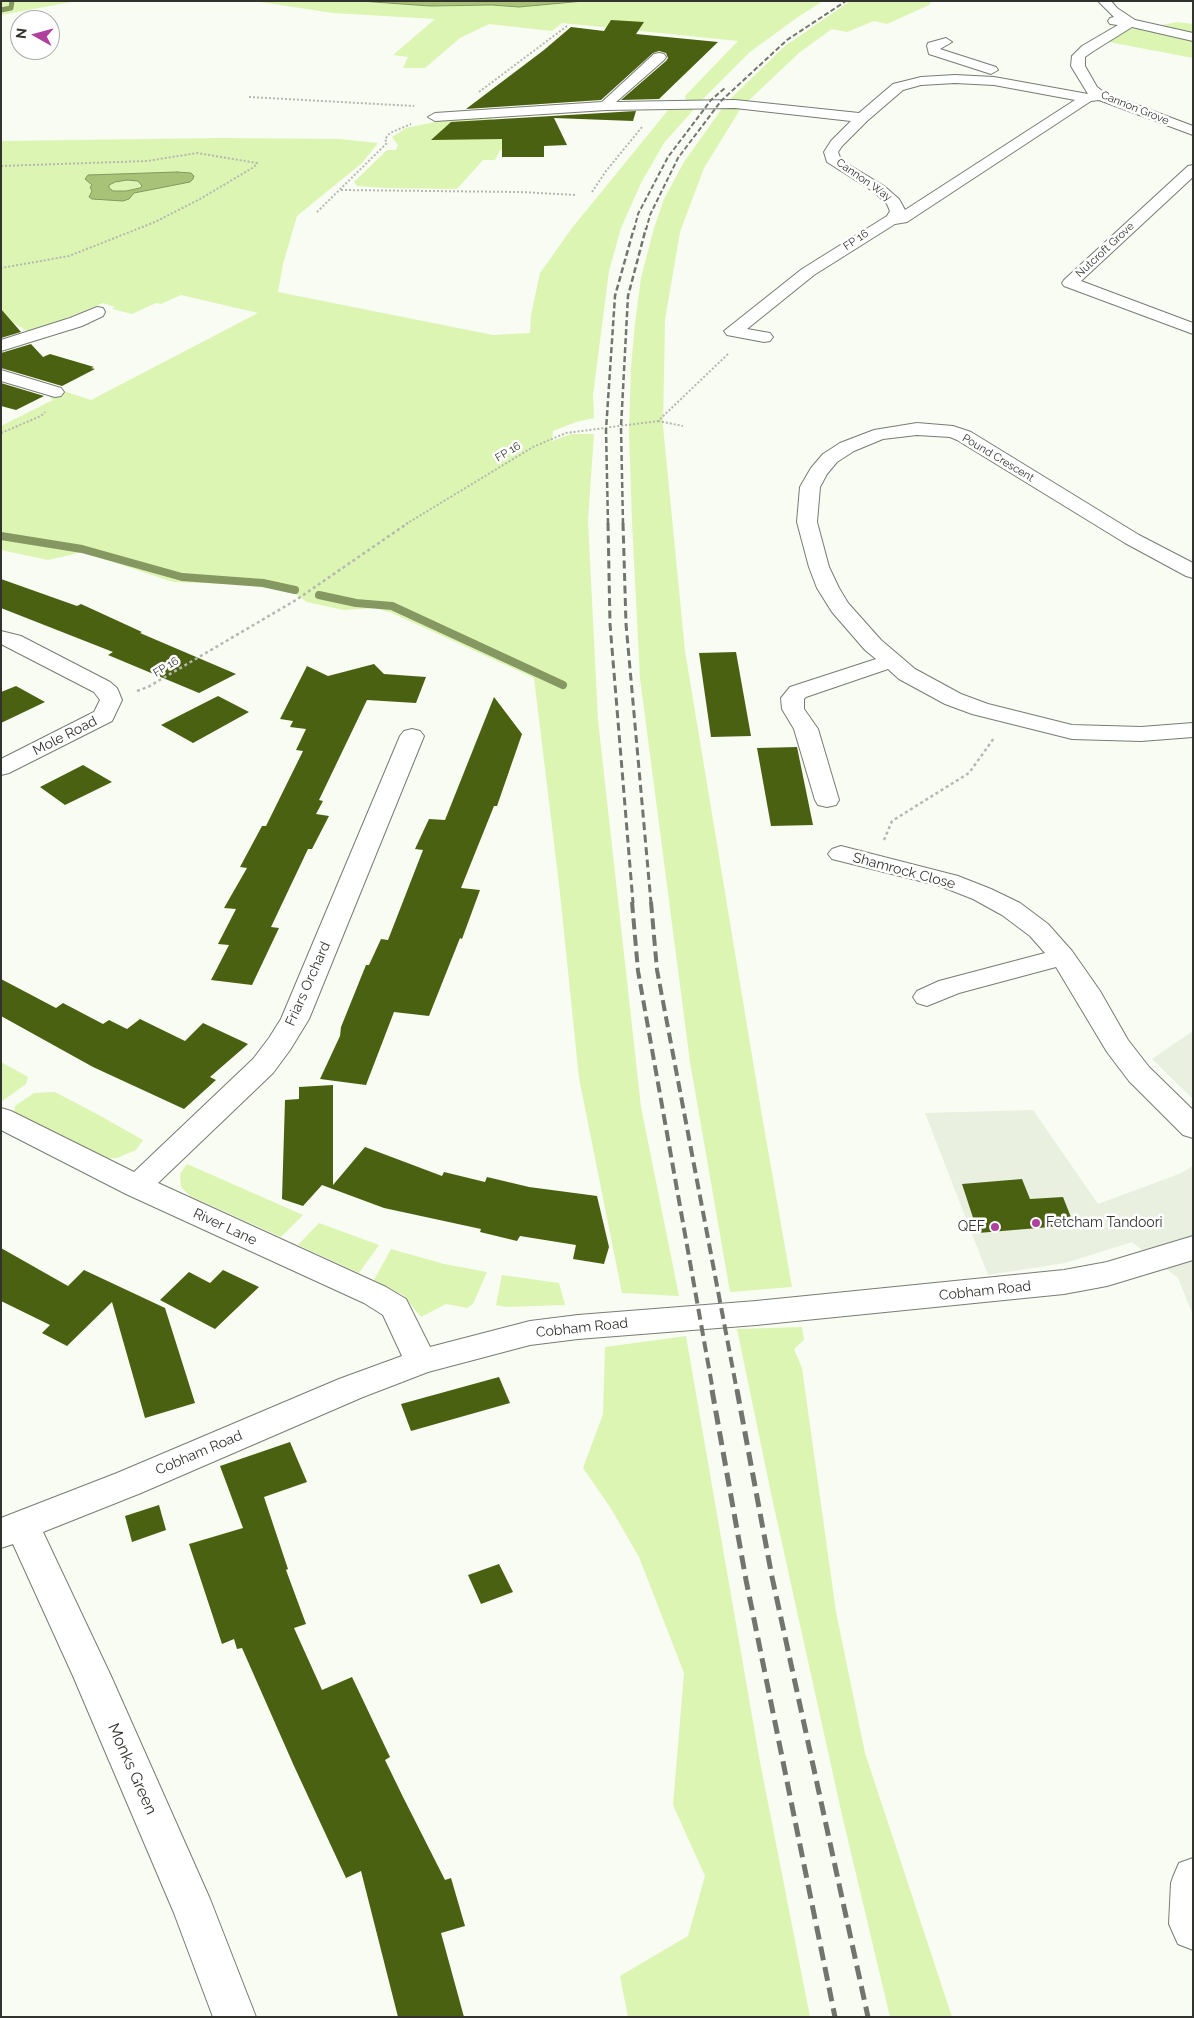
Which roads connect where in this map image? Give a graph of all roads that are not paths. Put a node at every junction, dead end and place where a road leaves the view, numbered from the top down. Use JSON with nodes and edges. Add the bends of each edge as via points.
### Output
{"nodes":[{"id":1,"x":1104,"y":1,"type":"edge"},
{"id":2,"x":1105,"y":19,"type":"dead end"},
{"id":3,"x":1131,"y":23,"type":"junction"},
{"id":4,"x":1193,"y":37,"type":"edge"},
{"id":5,"x":946,"y":42,"type":"dead end"},
{"id":6,"x":659,"y":57,"type":"dead end"},
{"id":7,"x":994,"y":81,"type":"junction"},
{"id":8,"x":1094,"y":97,"type":"junction"},
{"id":9,"x":606,"y":106,"type":"junction"},
{"id":10,"x":442,"y":117,"type":"road end"},
{"id":11,"x":862,"y":118,"type":"junction"},
{"id":12,"x":1193,"y":131,"type":"edge"},
{"id":13,"x":1193,"y":169,"type":"edge"},
{"id":14,"x":892,"y":219,"type":"junction"},
{"id":15,"x":97,"y":312,"type":"dead end"},
{"id":16,"x":1193,"y":329,"type":"edge"},
{"id":17,"x":764,"y":337,"type":"dead end"},
{"id":18,"x":1,"y":346,"type":"edge"},
{"id":19,"x":1,"y":375,"type":"edge"},
{"id":20,"x":55,"y":392,"type":"road end"},
{"id":21,"x":1193,"y":572,"type":"edge"},
{"id":22,"x":1,"y":636,"type":"edge"},
{"id":23,"x":890,"y":661,"type":"junction"},
{"id":24,"x":1186,"y":731,"type":"edge"},
{"id":25,"x":412,"y":736,"type":"dead end"},
{"id":26,"x":1193,"y":754,"type":"edge"},
{"id":27,"x":1,"y":768,"type":"edge"},
{"id":28,"x":827,"y":800,"type":"dead end"},
{"id":29,"x":841,"y":854,"type":"dead end"},
{"id":30,"x":1063,"y":957,"type":"junction"},
{"id":31,"x":928,"y":997,"type":"dead end"},
{"id":32,"x":1,"y":1118,"type":"edge"},
{"id":33,"x":1193,"y":1128,"type":"edge"},
{"id":34,"x":137,"y":1186,"type":"junction"},
{"id":35,"x":1193,"y":1247,"type":"edge"},
{"id":36,"x":421,"y":1362,"type":"junction"},
{"id":37,"x":12,"y":1529,"type":"edge"},
{"id":38,"x":1193,"y":1877,"type":"edge"},
{"id":39,"x":1193,"y":1930,"type":"edge"},
{"id":40,"x":236,"y":2017,"type":"edge"}],
"edges":[{"from":1,"to":3,"type":"street"},
{"from":2,"to":3,"type":"street"},
{"from":3,"to":4,"type":"street"},
{"from":3,"to":8,"type":"street","name":"Cannon Grove","via":[[1079,56],[1078,66]]},
{"from":5,"to":7,"type":"street","via":[[933,46],[934,51],[1001,73]]},
{"from":6,"to":9,"type":"street"},
{"from":7,"to":8,"type":"street","name":"Cannon Way"},
{"from":7,"to":11,"type":"street","name":"Cannon Way","via":[[955,78],[898,87]]},
{"from":8,"to":12,"type":"street","name":"Cannon Grove"},
{"from":8,"to":14,"type":"street","via":[[902,219]]},
{"from":9,"to":10,"type":"street"},
{"from":9,"to":11,"type":"street","via":[[735,104]]},
{"from":11,"to":14,"type":"street","name":"Cannon Way","via":[[831,152],[834,162],[880,189],[894,202],[898,211]]},
{"from":13,"to":16,"type":"street","name":"Nutcroft Grove","via":[[1070,283]]},
{"from":14,"to":17,"type":"street","name":"Cannon Way","via":[[808,272],[733,331]]},
{"from":15,"to":18,"type":"street"},
{"from":19,"to":20,"type":"street"},
{"from":21,"to":23,"type":"street","name":"Pound Crescent","via":[[958,434],[938,429],[917,429],[881,434],[847,447],[830,458],[818,472],[810,487],[807,522],[828,588],[855,625]]},
{"from":22,"to":27,"type":"street","name":"Mole Road","via":[[102,687],[111,700],[104,716]]},
{"from":23,"to":24,"type":"street","name":"Pound Crescent","via":[[953,699],[1008,717],[1072,732]]},
{"from":23,"to":28,"type":"street","via":[[798,692],[792,698],[793,709],[806,729]]},
{"from":24,"to":26,"type":"street"},
{"from":25,"to":34,"type":"street","name":"Friars Orchard","via":[[295,1019],[280,1044],[263,1066]]},
{"from":29,"to":30,"type":"street","name":"Shamrock Close","via":[[949,881],[982,894],[1011,909],[1039,930]]},
{"from":30,"to":31,"type":"street","via":[[949,986]]},
{"from":30,"to":33,"type":"street","name":"Shamrock Close","via":[[1117,1045],[1139,1074]]},
{"from":32,"to":34,"type":"street","name":"River Lane"},
{"from":34,"to":36,"type":"street","name":"River Lane","via":[[395,1307]]},
{"from":35,"to":36,"type":"street","name":"Cobham Road","via":[[1107,1274],[1064,1282],[578,1327],[530,1334]]},
{"from":36,"to":37,"type":"street","name":"Cobham Road"},
{"from":37,"to":40,"type":"street","name":"Monks Green","via":[[92,1676],[191,1904]]},
{"from":38,"to":39,"type":"street","via":[[1190,1924]]}]}
